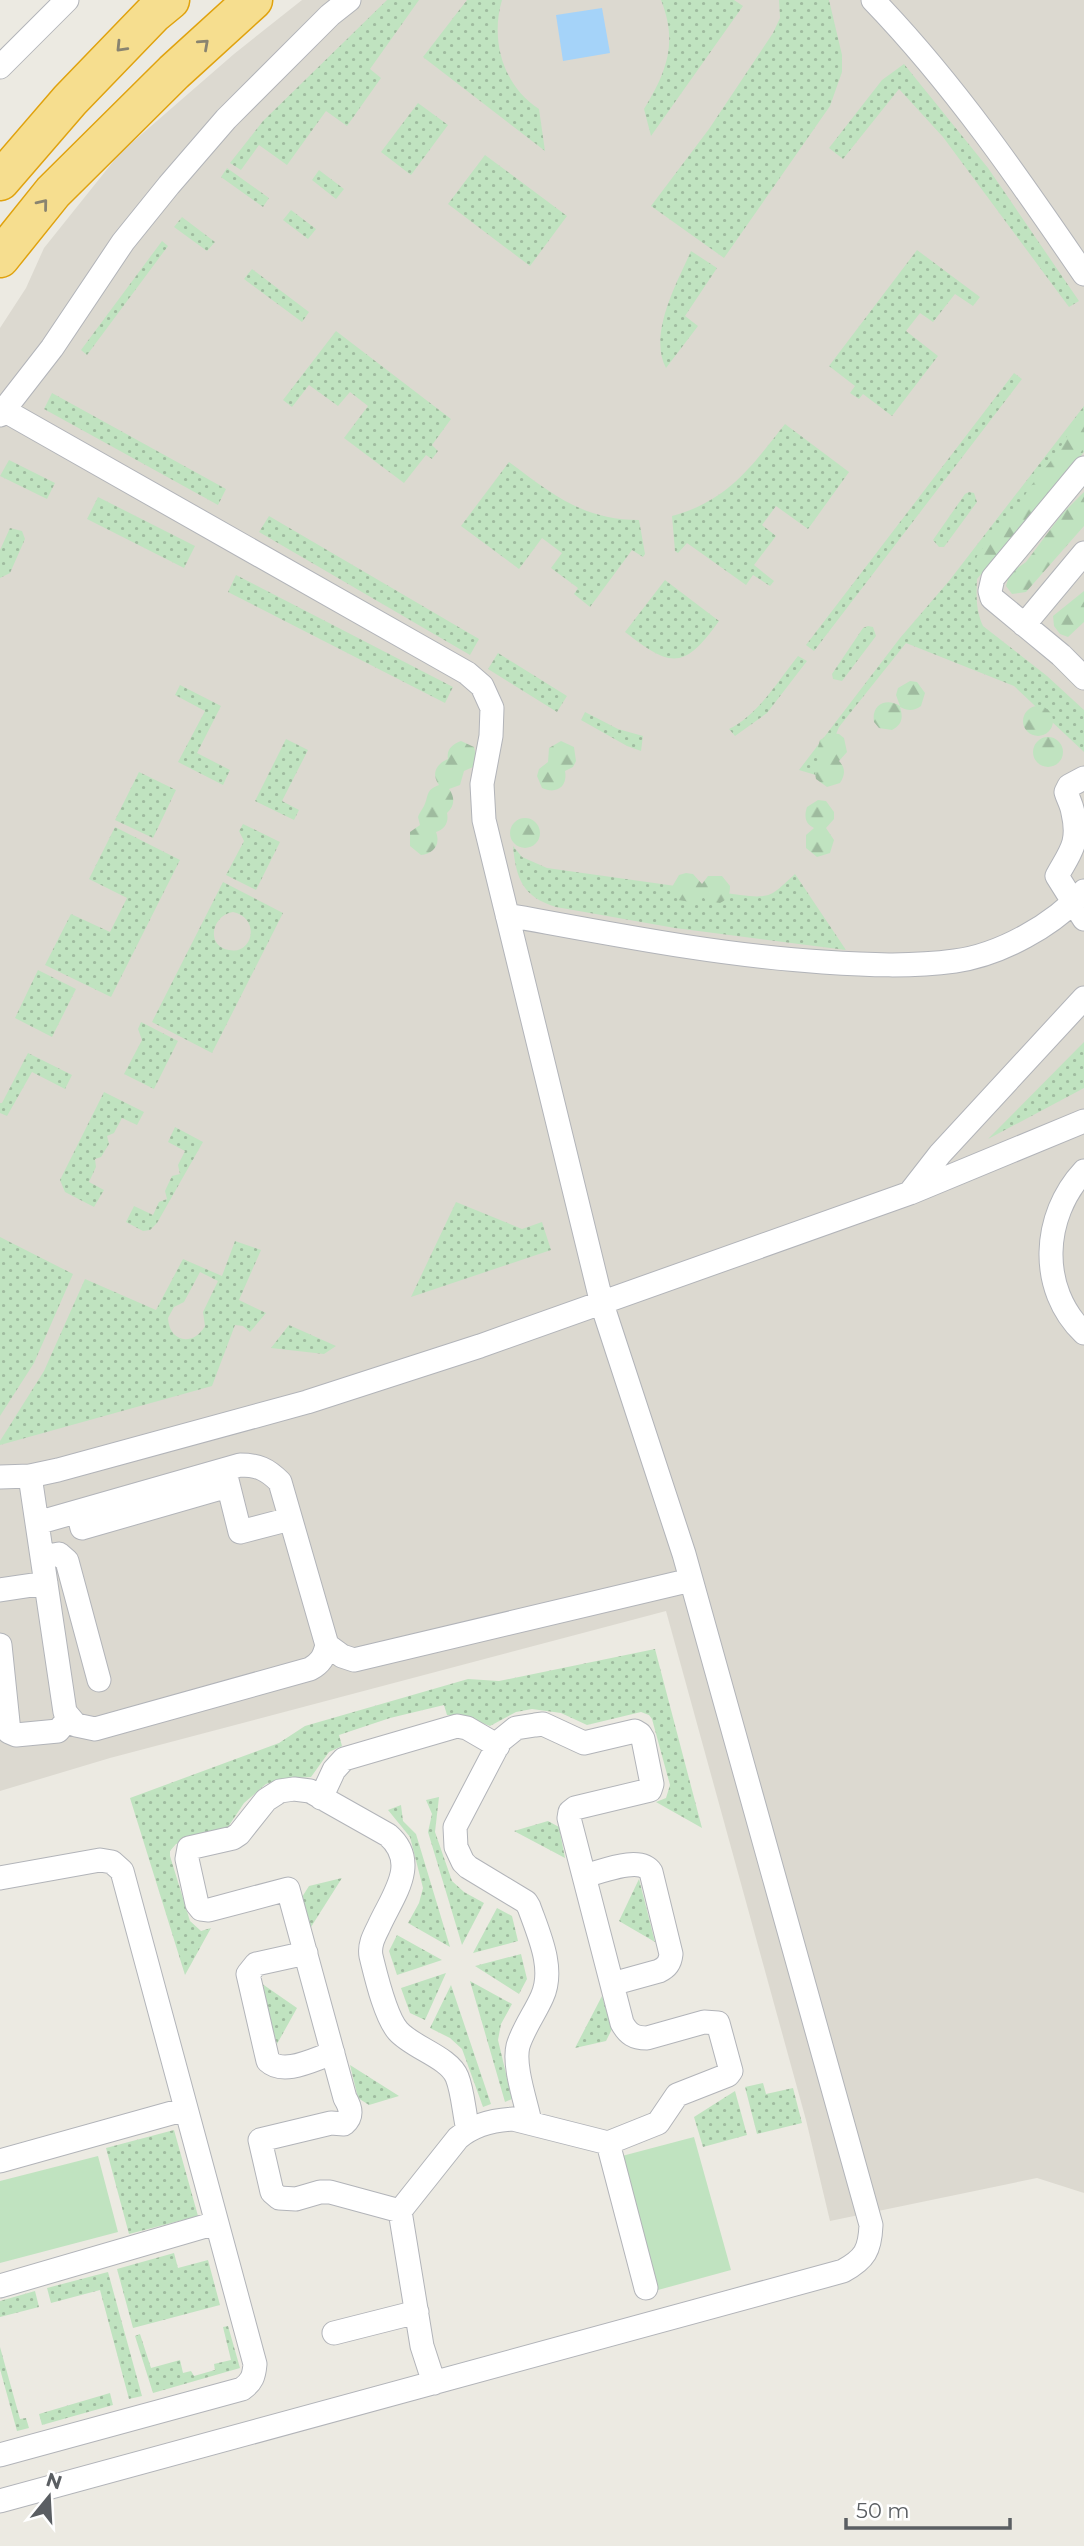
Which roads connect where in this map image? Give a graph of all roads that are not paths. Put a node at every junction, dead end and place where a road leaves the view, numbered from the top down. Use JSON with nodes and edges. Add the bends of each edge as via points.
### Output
{"nodes":[{"id":1,"x":67,"y":0,"type":"edge"},
{"id":2,"x":170,"y":0,"type":"edge"},
{"id":3,"x":253,"y":0,"type":"edge"},
{"id":4,"x":349,"y":0,"type":"edge"},
{"id":5,"x":873,"y":0,"type":"edge"},
{"id":6,"x":0,"y":66,"type":"edge"},
{"id":7,"x":0,"y":181,"type":"edge"},
{"id":8,"x":0,"y":258,"type":"edge"},
{"id":9,"x":1084,"y":274,"type":"edge"},
{"id":10,"x":2,"y":411,"type":"edge"},
{"id":11,"x":1084,"y":468,"type":"edge"},
{"id":12,"x":1084,"y":553,"type":"edge"},
{"id":13,"x":1024,"y":625,"type":"junction"},
{"id":14,"x":1080,"y":666,"type":"edge"},
{"id":15,"x":1084,"y":778,"type":"edge"},
{"id":16,"x":1080,"y":844,"type":"edge"},
{"id":17,"x":1080,"y":904,"type":"edge"},
{"id":18,"x":507,"y":915,"type":"junction"},
{"id":19,"x":1084,"y":998,"type":"edge"},
{"id":20,"x":1084,"y":1121,"type":"edge"},
{"id":21,"x":1084,"y":1171,"type":"edge"},
{"id":22,"x":910,"y":1193,"type":"junction"},
{"id":23,"x":601,"y":1304,"type":"junction"},
{"id":24,"x":1084,"y":1333,"type":"edge"},
{"id":25,"x":30,"y":1476,"type":"junction"},
{"id":26,"x":0,"y":1477,"type":"edge"},
{"id":27,"x":226,"y":1478,"type":"junction"},
{"id":28,"x":290,"y":1519,"type":"junction"},
{"id":29,"x":37,"y":1523,"type":"junction"},
{"id":30,"x":42,"y":1557,"type":"junction"},
{"id":31,"x":691,"y":1580,"type":"junction"},
{"id":32,"x":46,"y":1583,"type":"junction"},
{"id":33,"x":0,"y":1590,"type":"edge"},
{"id":34,"x":327,"y":1644,"type":"junction"},
{"id":35,"x":0,"y":1645,"type":"edge"},
{"id":36,"x":354,"y":1660,"type":"junction"},
{"id":37,"x":310,"y":1670,"type":"junction"},
{"id":38,"x":99,"y":1680,"type":"dead end"},
{"id":39,"x":68,"y":1718,"type":"junction"},
{"id":40,"x":498,"y":1746,"type":"junction"},
{"id":41,"x":321,"y":1798,"type":"junction"},
{"id":42,"x":584,"y":1876,"type":"junction"},
{"id":43,"x":0,"y":1878,"type":"edge"},
{"id":44,"x":306,"y":1953,"type":"junction"},
{"id":45,"x":612,"y":1984,"type":"junction"},
{"id":46,"x":333,"y":2053,"type":"junction"},
{"id":47,"x":186,"y":2109,"type":"junction"},
{"id":48,"x":530,"y":2122,"type":"junction"},
{"id":49,"x":468,"y":2130,"type":"junction"},
{"id":50,"x":608,"y":2143,"type":"junction"},
{"id":51,"x":0,"y":2161,"type":"edge"},
{"id":52,"x":400,"y":2211,"type":"junction"},
{"id":53,"x":216,"y":2223,"type":"junction"},
{"id":54,"x":0,"y":2286,"type":"edge"},
{"id":55,"x":646,"y":2288,"type":"dead end"},
{"id":56,"x":417,"y":2312,"type":"junction"},
{"id":57,"x":334,"y":2333,"type":"dead end"},
{"id":58,"x":434,"y":2383,"type":"junction"},
{"id":59,"x":1,"y":2452,"type":"edge"},
{"id":60,"x":0,"y":2501,"type":"edge"}],
"edges":[{"from":1,"to":6,"type":"street"},
{"from":2,"to":7,"type":"highway","one_way":true,"via":[[70,100]]},
{"from":8,"to":3,"type":"highway","one_way":true,"via":[[53,191]]},
{"from":4,"to":10,"type":"street","via":[[226,118],[177,176],[123,242],[52,348]]},
{"from":5,"to":9,"type":"street","via":[[986,132]]},
{"from":10,"to":18,"type":"street","via":[[467,673],[482,686],[492,718],[482,802]]},
{"from":11,"to":13,"type":"street","via":[[990,583],[992,598]]},
{"from":12,"to":13,"type":"street"},
{"from":13,"to":14,"type":"street"},
{"from":15,"to":16,"type":"street","via":[[1066,792]]},
{"from":16,"to":17,"type":"street","via":[[1057,876]]},
{"from":17,"to":18,"type":"street","via":[[1009,946],[957,961],[879,965],[745,955]]},
{"from":18,"to":23,"type":"street"},
{"from":19,"to":22,"type":"street","via":[[940,1154]]},
{"from":20,"to":22,"type":"street"},
{"from":21,"to":24,"type":"street","via":[[1060,1207],[1050,1253],[1060,1298]]},
{"from":22,"to":23,"type":"street"},
{"from":23,"to":25,"type":"street","via":[[307,1402]]},
{"from":23,"to":31,"type":"street"},
{"from":25,"to":26,"type":"street"},
{"from":25,"to":29,"type":"street"},
{"from":27,"to":28,"type":"street","via":[[240,1465],[268,1471],[279,1482]]},
{"from":27,"to":28,"type":"street","via":[[240,1532]]},
{"from":27,"to":29,"type":"street"},
{"from":28,"to":34,"type":"street"},
{"from":29,"to":30,"type":"street"},
{"from":30,"to":32,"type":"street"},
{"from":30,"to":38,"type":"street","via":[[59,1554],[68,1561]]},
{"from":31,"to":36,"type":"street"},
{"from":31,"to":58,"type":"street","via":[[872,2225],[870,2244],[859,2263],[843,2271]]},
{"from":32,"to":33,"type":"street"},
{"from":32,"to":39,"type":"street"},
{"from":34,"to":36,"type":"street"},
{"from":34,"to":37,"type":"street","via":[[325,1656]]},
{"from":35,"to":39,"type":"street","via":[[9,1732],[58,1731]]},
{"from":36,"to":37,"type":"street"},
{"from":37,"to":39,"type":"street","via":[[95,1729]]},
{"from":40,"to":41,"type":"street","via":[[467,1728],[440,1731],[437,1720],[352,1741],[356,1755],[339,1764]]},
{"from":40,"to":42,"type":"street","via":[[516,1728],[543,1724],[584,1743],[635,1731],[640,1734],[650,1790],[570,1812]]},
{"from":40,"to":48,"type":"street","via":[[455,1827],[456,1847],[468,1867],[530,1907],[548,1969],[543,1995],[518,2047]]},
{"from":41,"to":44,"type":"street","via":[[302,1790],[280,1791],[266,1800],[240,1834],[196,1845],[186,1853],[201,1909],[288,1889]]},
{"from":41,"to":49,"type":"street","via":[[388,1835],[402,1851],[402,1876],[370,1951],[392,2023],[457,2077]]},
{"from":42,"to":45,"type":"street"},
{"from":42,"to":45,"type":"street","via":[[638,1863],[651,1872],[670,1960],[659,1971]]},
{"from":43,"to":47,"type":"street","via":[[100,1860],[118,1865]]},
{"from":44,"to":46,"type":"street"},
{"from":44,"to":46,"type":"street","via":[[256,1964],[248,1974],[268,2061],[283,2068]]},
{"from":45,"to":50,"type":"street","via":[[622,2024],[637,2038],[704,2022],[718,2023],[731,2071],[677,2095],[658,2123]]},
{"from":46,"to":52,"type":"street","via":[[350,2106],[349,2120],[260,2140],[272,2192],[286,2200],[338,2193]]},
{"from":47,"to":51,"type":"street"},
{"from":47,"to":53,"type":"street"},
{"from":48,"to":49,"type":"street","via":[[501,2120]]},
{"from":48,"to":50,"type":"street"},
{"from":49,"to":52,"type":"street"},
{"from":50,"to":55,"type":"street"},
{"from":52,"to":56,"type":"street"},
{"from":53,"to":54,"type":"street"},
{"from":53,"to":59,"type":"street","via":[[255,2364],[249,2384]]},
{"from":56,"to":57,"type":"street"},
{"from":56,"to":58,"type":"street"},
{"from":58,"to":60,"type":"street"}]}
